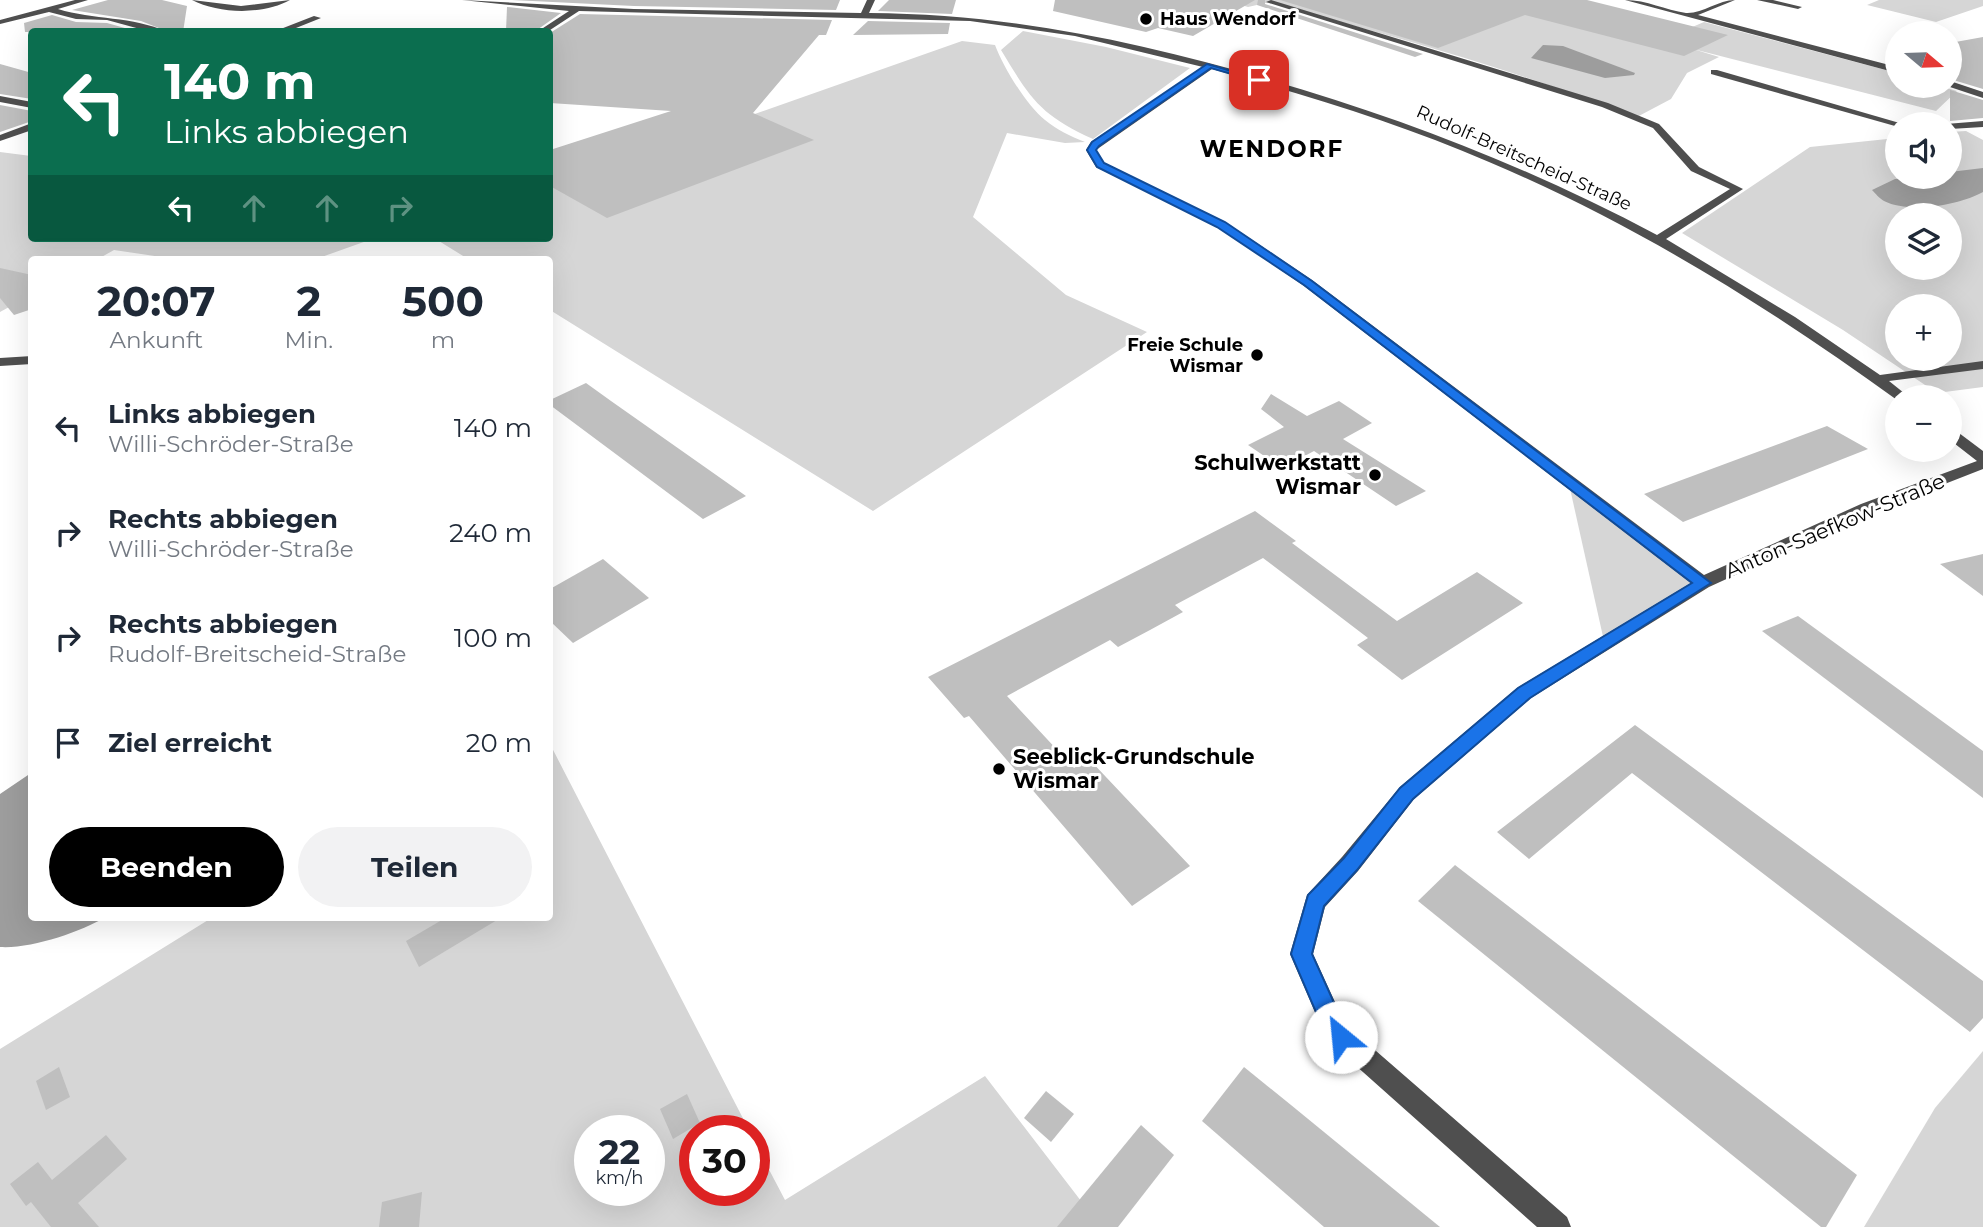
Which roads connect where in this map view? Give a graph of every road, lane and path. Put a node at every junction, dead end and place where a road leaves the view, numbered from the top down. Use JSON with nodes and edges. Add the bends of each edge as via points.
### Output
{"nodes":[{"id":1,"x":84,"y":0,"type":"edge"},
{"id":2,"x":196,"y":0,"type":"edge"},
{"id":3,"x":222,"y":0,"type":"edge"},
{"id":4,"x":286,"y":0,"type":"edge"},
{"id":5,"x":466,"y":0,"type":"edge"},
{"id":6,"x":523,"y":0,"type":"edge"},
{"id":7,"x":871,"y":0,"type":"edge"},
{"id":8,"x":1629,"y":0,"type":"edge"},
{"id":9,"x":1731,"y":0,"type":"edge"},
{"id":10,"x":1761,"y":0,"type":"edge"},
{"id":11,"x":1270,"y":2,"type":"dead end"},
{"id":12,"x":210,"y":4,"type":"junction"},
{"id":13,"x":514,"y":5,"type":"junction"},
{"id":14,"x":1798,"y":7,"type":"dead end"},
{"id":15,"x":579,"y":8,"type":"junction"},
{"id":16,"x":49,"y":9,"type":"junction"},
{"id":17,"x":864,"y":16,"type":"junction"},
{"id":18,"x":1689,"y":16,"type":"junction"},
{"id":19,"x":76,"y":17,"type":"junction"},
{"id":20,"x":317,"y":18,"type":"dead end"},
{"id":21,"x":0,"y":22,"type":"edge"},
{"id":22,"x":127,"y":24,"type":"junction"},
{"id":23,"x":92,"y":28,"type":"dead end"},
{"id":24,"x":114,"y":28,"type":"edge"},
{"id":25,"x":145,"y":28,"type":"edge"},
{"id":26,"x":288,"y":28,"type":"edge"},
{"id":27,"x":547,"y":28,"type":"edge"},
{"id":28,"x":1210,"y":66,"type":"junction"},
{"id":29,"x":1885,"y":66,"type":"edge"},
{"id":30,"x":1714,"y":72,"type":"dead end"},
{"id":31,"x":1962,"y":88,"type":"edge"},
{"id":32,"x":1983,"y":95,"type":"edge"},
{"id":33,"x":0,"y":99,"type":"edge"},
{"id":34,"x":28,"y":104,"type":"edge"},
{"id":35,"x":1885,"y":120,"type":"edge"},
{"id":36,"x":1983,"y":124,"type":"edge"},
{"id":37,"x":1962,"y":125,"type":"edge"},
{"id":38,"x":28,"y":127,"type":"edge"},
{"id":39,"x":0,"y":138,"type":"edge"},
{"id":40,"x":1657,"y":240,"type":"junction"},
{"id":41,"x":28,"y":360,"type":"edge"},
{"id":42,"x":0,"y":362,"type":"edge"},
{"id":43,"x":1983,"y":365,"type":"edge"},
{"id":44,"x":1877,"y":379,"type":"junction"},
{"id":45,"x":1885,"y":385,"type":"edge"},
{"id":46,"x":1962,"y":442,"type":"edge"},
{"id":47,"x":1983,"y":458,"type":"edge"},
{"id":48,"x":1983,"y":464,"type":"edge"},
{"id":49,"x":1703,"y":583,"type":"junction"},
{"id":50,"x":1557,"y":1227,"type":"edge"}],
"edges":[{"from":1,"to":16,"type":"street"},
{"from":2,"to":12,"type":"street"},
{"from":3,"to":12,"type":"street"},
{"from":4,"to":12,"type":"street","via":[[250,11]]},
{"from":5,"to":13,"type":"street","name":"Rudolf-Breitscheid-Straße"},
{"from":6,"to":13,"type":"street"},
{"from":7,"to":17,"type":"street"},
{"from":8,"to":18,"type":"street"},
{"from":9,"to":18,"type":"street"},
{"from":10,"to":14,"type":"street"},
{"from":11,"to":40,"type":"street","via":[[1605,105],[1656,126],[1695,169],[1738,189]]},
{"from":13,"to":15,"type":"street","name":"Rudolf-Breitscheid-Straße"},
{"from":15,"to":17,"type":"street","name":"Rudolf-Breitscheid-Straße"},
{"from":15,"to":27,"type":"street"},
{"from":16,"to":19,"type":"street"},
{"from":16,"to":21,"type":"street"},
{"from":17,"to":28,"type":"street","name":"Rudolf-Breitscheid-Straße","via":[[1011,23]]},
{"from":18,"to":29,"type":"street"},
{"from":19,"to":22,"type":"street"},
{"from":19,"to":23,"type":"street","via":[[74,23]]},
{"from":20,"to":26,"type":"street"},
{"from":22,"to":24,"type":"street"},
{"from":22,"to":25,"type":"street"},
{"from":28,"to":40,"type":"street","name":"Rudolf-Breitscheid-Straße","via":[[1430,134],[1544,183]]},
{"from":28,"to":49,"type":"street","via":[[1095,144],[1091,150],[1100,165],[1221,224],[1308,283]]},
{"from":30,"to":35,"type":"street"},
{"from":31,"to":32,"type":"street"},
{"from":33,"to":34,"type":"street"},
{"from":36,"to":37,"type":"street"},
{"from":38,"to":39,"type":"street"},
{"from":40,"to":44,"type":"street","name":"Rudolf-Breitscheid-Straße","via":[[1739,285]]},
{"from":41,"to":42,"type":"street"},
{"from":43,"to":44,"type":"street"},
{"from":44,"to":45,"type":"street","name":"Rudolf-Breitscheid-Straße"},
{"from":46,"to":47,"type":"street"},
{"from":48,"to":49,"type":"street","name":"Anton-Saefkow-Straße","via":[[1867,508]]},
{"from":49,"to":50,"type":"street","name":"Anton-Saefkow-Straße","via":[[1524,693],[1407,793],[1315,902],[1301,954],[1336,1032]]}]}
